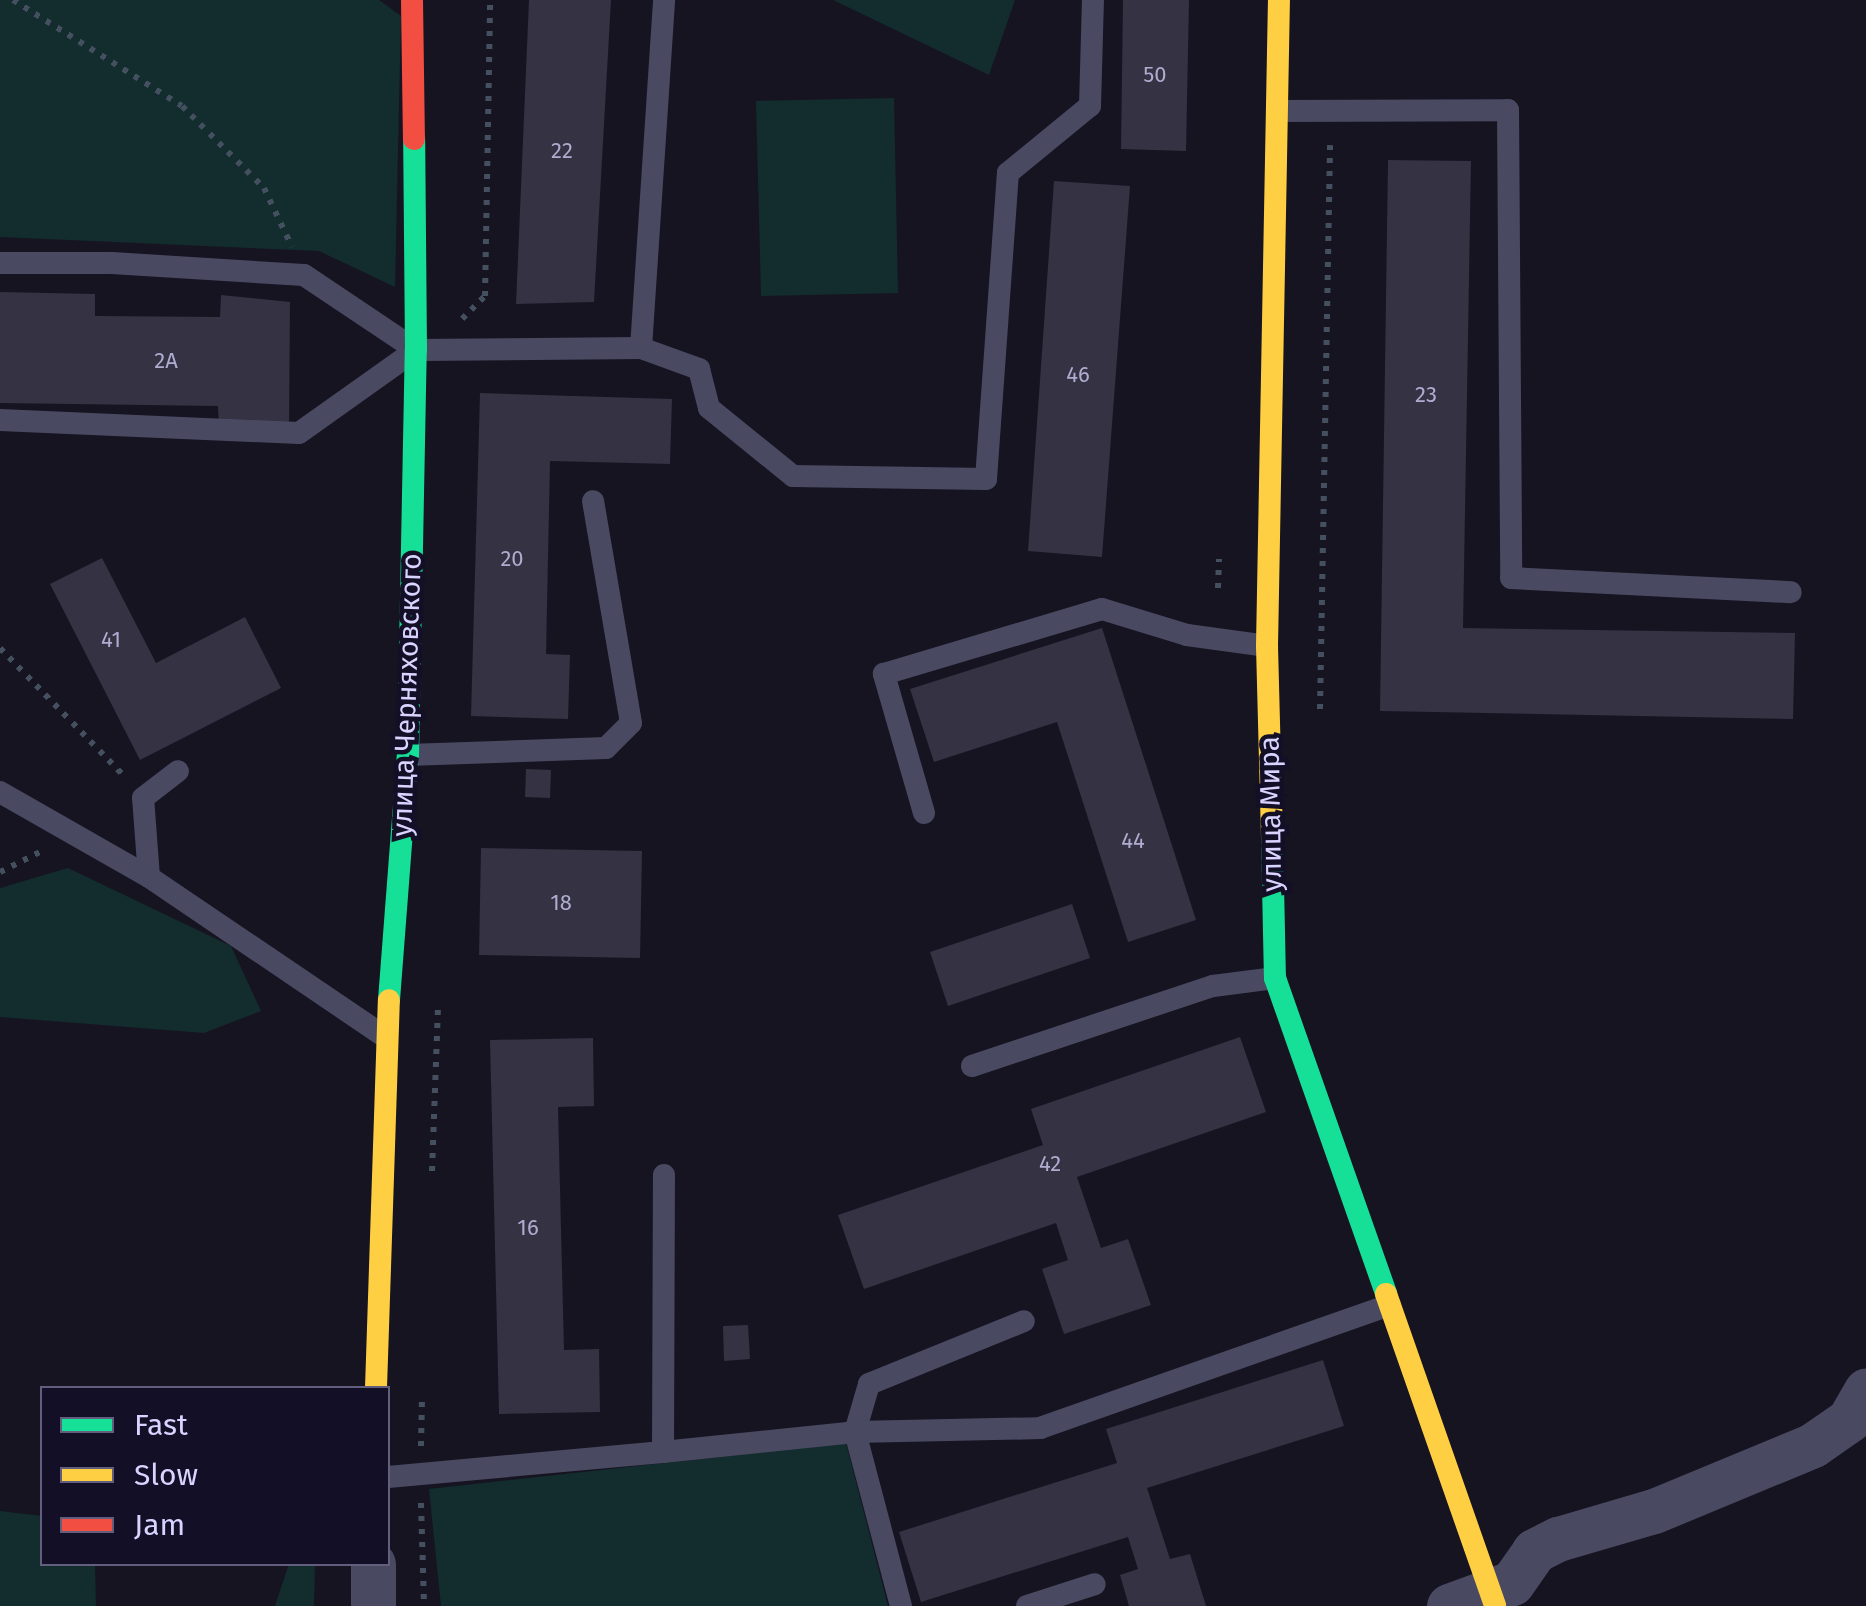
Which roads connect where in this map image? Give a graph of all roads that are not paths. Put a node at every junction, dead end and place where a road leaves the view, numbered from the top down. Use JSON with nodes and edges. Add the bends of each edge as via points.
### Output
{"nodes":[{"id":1,"x":412,"y":0,"type":"edge"},
{"id":2,"x":664,"y":0,"type":"edge"},
{"id":3,"x":1094,"y":0,"type":"edge"},
{"id":4,"x":1279,"y":0,"type":"edge"},
{"id":5,"x":1277,"y":110,"type":"junction"},
{"id":6,"x":0,"y":263,"type":"edge"},
{"id":7,"x":641,"y":348,"type":"junction"},
{"id":8,"x":416,"y":350,"type":"junction"},
{"id":9,"x":0,"y":420,"type":"edge"},
{"id":10,"x":593,"y":502,"type":"dead end"},
{"id":11,"x":1791,"y":592,"type":"dead end"},
{"id":12,"x":1268,"y":646,"type":"junction"},
{"id":13,"x":408,"y":755,"type":"junction"},
{"id":14,"x":178,"y":771,"type":"dead end"},
{"id":15,"x":0,"y":792,"type":"edge"},
{"id":16,"x":924,"y":812,"type":"dead end"},
{"id":17,"x":150,"y":877,"type":"junction"},
{"id":18,"x":1275,"y":978,"type":"junction"},
{"id":19,"x":386,"y":1038,"type":"junction"},
{"id":20,"x":972,"y":1066,"type":"dead end"},
{"id":21,"x":664,"y":1176,"type":"dead end"},
{"id":22,"x":1390,"y":1305,"type":"junction"},
{"id":23,"x":1024,"y":1322,"type":"dead end"},
{"id":24,"x":376,"y":1386,"type":"edge"},
{"id":25,"x":1866,"y":1391,"type":"edge"},
{"id":26,"x":855,"y":1432,"type":"junction"},
{"id":27,"x":663,"y":1452,"type":"junction"},
{"id":28,"x":390,"y":1477,"type":"edge"},
{"id":29,"x":373,"y":1566,"type":"edge"},
{"id":30,"x":1095,"y":1584,"type":"dead end"},
{"id":31,"x":1478,"y":1601,"type":"edge"},
{"id":32,"x":372,"y":1606,"type":"edge"},
{"id":33,"x":901,"y":1606,"type":"edge"},
{"id":34,"x":1026,"y":1606,"type":"edge"}],
"edges":[{"from":1,"to":8,"type":"street","name":"улица Черняховского"},
{"from":2,"to":7,"type":"lane"},
{"from":3,"to":7,"type":"lane","via":[[1090,106],[1008,172],[986,479],[794,476],[710,408],[699,369]]},
{"from":4,"to":5,"type":"street","name":"улица Мира"},
{"from":5,"to":11,"type":"lane","via":[[1508,110],[1511,578]]},
{"from":5,"to":12,"type":"street","name":"улица Мира"},
{"from":6,"to":8,"type":"lane","via":[[305,276]]},
{"from":7,"to":8,"type":"lane"},
{"from":8,"to":9,"type":"lane","via":[[300,432]]},
{"from":8,"to":13,"type":"street","name":"улица Черняховского"},
{"from":10,"to":13,"type":"lane","via":[[631,723],[606,748]]},
{"from":12,"to":16,"type":"lane","via":[[1187,636],[1102,609],[884,674]]},
{"from":12,"to":18,"type":"street","name":"улица Мира"},
{"from":13,"to":19,"type":"street","name":"улица Черняховского"},
{"from":14,"to":17,"type":"lane","via":[[143,798]]},
{"from":15,"to":17,"type":"lane"},
{"from":17,"to":19,"type":"lane"},
{"from":18,"to":20,"type":"lane","via":[[1212,986]]},
{"from":18,"to":22,"type":"street","name":"улица Мира"},
{"from":19,"to":24,"type":"street","name":"улица Черняховского"},
{"from":21,"to":27,"type":"lane"},
{"from":22,"to":26,"type":"lane","via":[[1040,1428]]},
{"from":22,"to":31,"type":"street","name":"улица Мира"},
{"from":23,"to":26,"type":"lane","via":[[869,1384]]},
{"from":25,"to":31,"type":"street","via":[[1848,1420],[1814,1444],[1654,1511],[1558,1539],[1534,1551],[1512,1583]]},
{"from":26,"to":27,"type":"lane"},
{"from":26,"to":33,"type":"lane"},
{"from":27,"to":28,"type":"lane"},
{"from":29,"to":32,"type":"street"},
{"from":30,"to":34,"type":"lane"}]}
